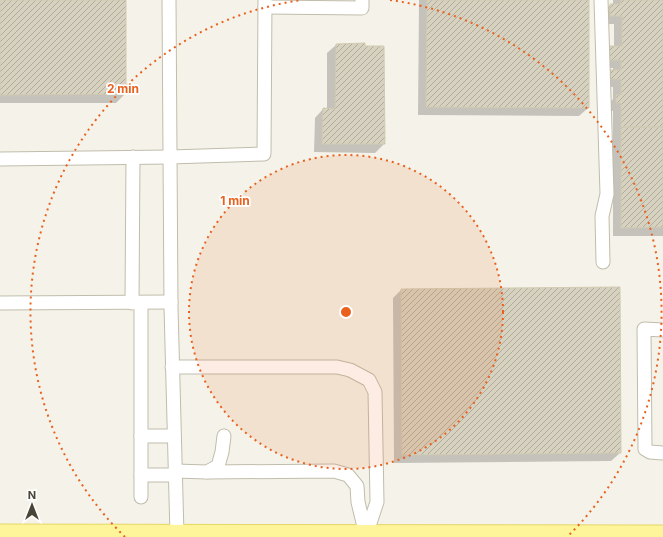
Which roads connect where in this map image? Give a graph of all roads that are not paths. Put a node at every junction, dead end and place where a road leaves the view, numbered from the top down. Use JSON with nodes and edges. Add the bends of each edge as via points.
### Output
{"nodes":[{"id":1,"x":169,"y":0,"type":"edge"},
{"id":2,"x":362,"y":0,"type":"edge"},
{"id":3,"x":601,"y":0,"type":"edge"},
{"id":4,"x":265,"y":3,"type":"edge"},
{"id":5,"x":133,"y":157,"type":"junction"},
{"id":6,"x":170,"y":157,"type":"junction"},
{"id":7,"x":0,"y":159,"type":"edge"},
{"id":8,"x":603,"y":262,"type":"dead end"},
{"id":9,"x":171,"y":302,"type":"junction"},
{"id":10,"x":0,"y":303,"type":"edge"},
{"id":11,"x":137,"y":303,"type":"junction"},
{"id":12,"x":663,"y":330,"type":"edge"},
{"id":13,"x":172,"y":366,"type":"junction"},
{"id":14,"x":141,"y":436,"type":"junction"},
{"id":15,"x":174,"y":436,"type":"junction"},
{"id":16,"x":224,"y":436,"type":"dead end"},
{"id":17,"x":663,"y":453,"type":"edge"},
{"id":18,"x":207,"y":472,"type":"junction"},
{"id":19,"x":175,"y":473,"type":"junction"},
{"id":20,"x":141,"y":475,"type":"junction"},
{"id":21,"x":141,"y":497,"type":"dead end"},
{"id":22,"x":0,"y":533,"type":"edge"},
{"id":23,"x":177,"y":534,"type":"junction"},
{"id":24,"x":366,"y":534,"type":"junction"},
{"id":25,"x":663,"y":534,"type":"edge"}],
"edges":[{"from":1,"to":6,"type":"street"},
{"from":2,"to":4,"type":"street","via":[[362,8]]},
{"from":3,"to":8,"type":"street","via":[[607,194],[602,216]]},
{"from":4,"to":6,"type":"street","via":[[264,154]]},
{"from":5,"to":6,"type":"street"},
{"from":5,"to":7,"type":"street"},
{"from":5,"to":11,"type":"street"},
{"from":6,"to":9,"type":"street"},
{"from":9,"to":11,"type":"street"},
{"from":9,"to":13,"type":"street"},
{"from":10,"to":11,"type":"street"},
{"from":11,"to":14,"type":"street"},
{"from":12,"to":17,"type":"street","via":[[644,329],[645,449]]},
{"from":13,"to":15,"type":"street"},
{"from":13,"to":24,"type":"street","via":[[337,367],[350,370],[369,380],[375,392],[377,502]]},
{"from":14,"to":15,"type":"street"},
{"from":14,"to":20,"type":"street"},
{"from":15,"to":19,"type":"street"},
{"from":16,"to":18,"type":"street","via":[[218,466]]},
{"from":18,"to":19,"type":"street"},
{"from":18,"to":24,"type":"street","via":[[334,471],[348,475],[357,486]]},
{"from":19,"to":20,"type":"street"},
{"from":19,"to":23,"type":"street"},
{"from":20,"to":21,"type":"street"},
{"from":22,"to":23,"type":"main road"},
{"from":23,"to":24,"type":"main road"},
{"from":24,"to":25,"type":"main road"}]}
